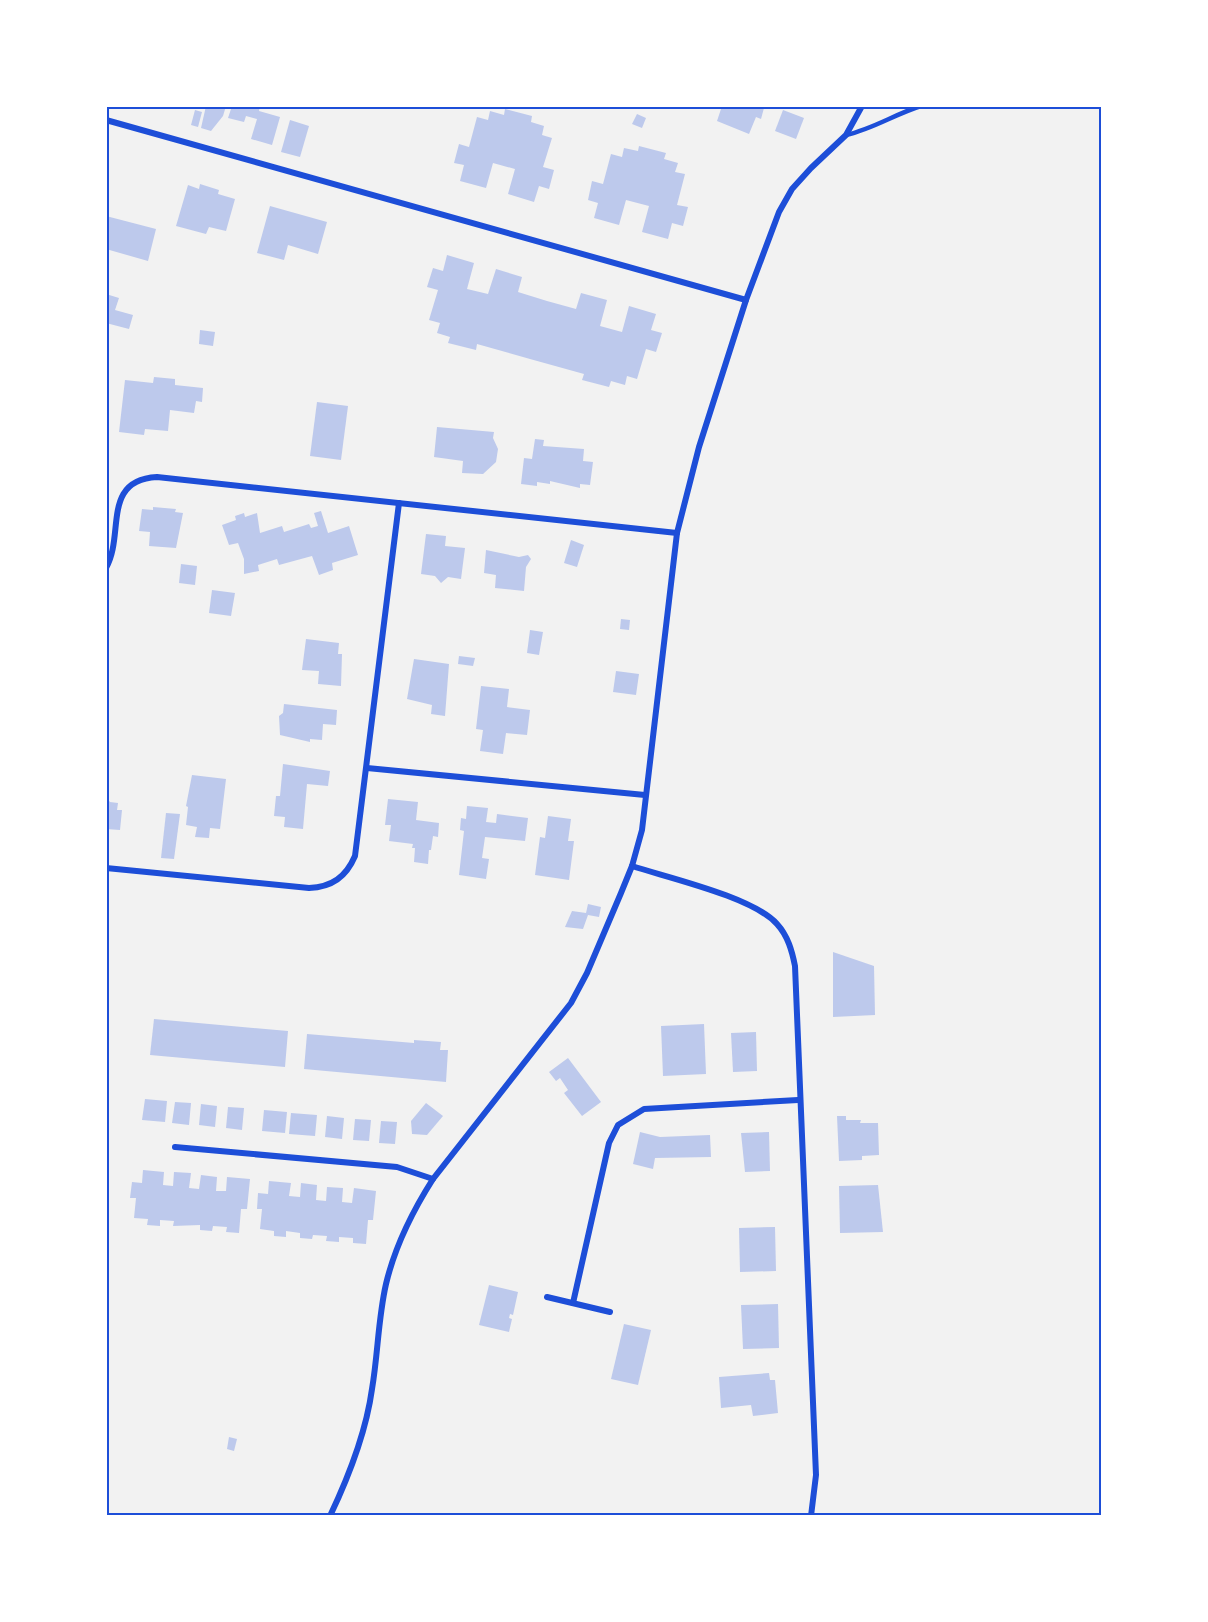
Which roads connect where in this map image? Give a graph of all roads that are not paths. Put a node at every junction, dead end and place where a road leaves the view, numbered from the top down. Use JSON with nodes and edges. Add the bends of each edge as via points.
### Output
{"nodes":[{"id":1,"x":862,"y":106,"type":"edge"},
{"id":2,"x":921,"y":106,"type":"edge"},
{"id":3,"x":106,"y":120,"type":"edge"},
{"id":4,"x":846,"y":135,"type":"junction"},
{"id":5,"x":746,"y":300,"type":"junction"},
{"id":6,"x":399,"y":503,"type":"junction"},
{"id":7,"x":677,"y":533,"type":"junction"},
{"id":8,"x":106,"y":568,"type":"edge"},
{"id":9,"x":367,"y":768,"type":"junction"},
{"id":10,"x":645,"y":795,"type":"junction"},
{"id":11,"x":632,"y":866,"type":"junction"},
{"id":12,"x":106,"y":868,"type":"edge"},
{"id":13,"x":798,"y":1100,"type":"junction"},
{"id":14,"x":175,"y":1147,"type":"dead end"},
{"id":15,"x":433,"y":1179,"type":"junction"},
{"id":16,"x":547,"y":1297,"type":"dead end"},
{"id":17,"x":573,"y":1303,"type":"junction"},
{"id":18,"x":610,"y":1312,"type":"dead end"},
{"id":19,"x":330,"y":1515,"type":"edge"},
{"id":20,"x":811,"y":1515,"type":"edge"}],
"edges":[{"from":1,"to":4,"type":"street"},
{"from":2,"to":4,"type":"lane"},
{"from":3,"to":5,"type":"street"},
{"from":4,"to":5,"type":"street","via":[[792,189],[779,212]]},
{"from":5,"to":7,"type":"street","via":[[699,447]]},
{"from":6,"to":7,"type":"street"},
{"from":6,"to":8,"type":"street","via":[[148,477],[130,485],[120,500]]},
{"from":6,"to":9,"type":"street"},
{"from":7,"to":10,"type":"street"},
{"from":9,"to":10,"type":"street"},
{"from":9,"to":12,"type":"street","via":[[355,856],[346,873],[330,884],[309,888]]},
{"from":10,"to":11,"type":"street","via":[[642,830]]},
{"from":11,"to":13,"type":"street","via":[[747,904],[778,925],[795,966]]},
{"from":11,"to":15,"type":"street","via":[[571,1003]]},
{"from":13,"to":17,"type":"street","via":[[655,1107],[618,1125],[609,1143]]},
{"from":13,"to":20,"type":"street","via":[[816,1475]]},
{"from":14,"to":15,"type":"street","via":[[397,1167]]},
{"from":15,"to":19,"type":"street","via":[[395,1252],[361,1438]]},
{"from":16,"to":17,"type":"street"},
{"from":17,"to":18,"type":"street"}]}
